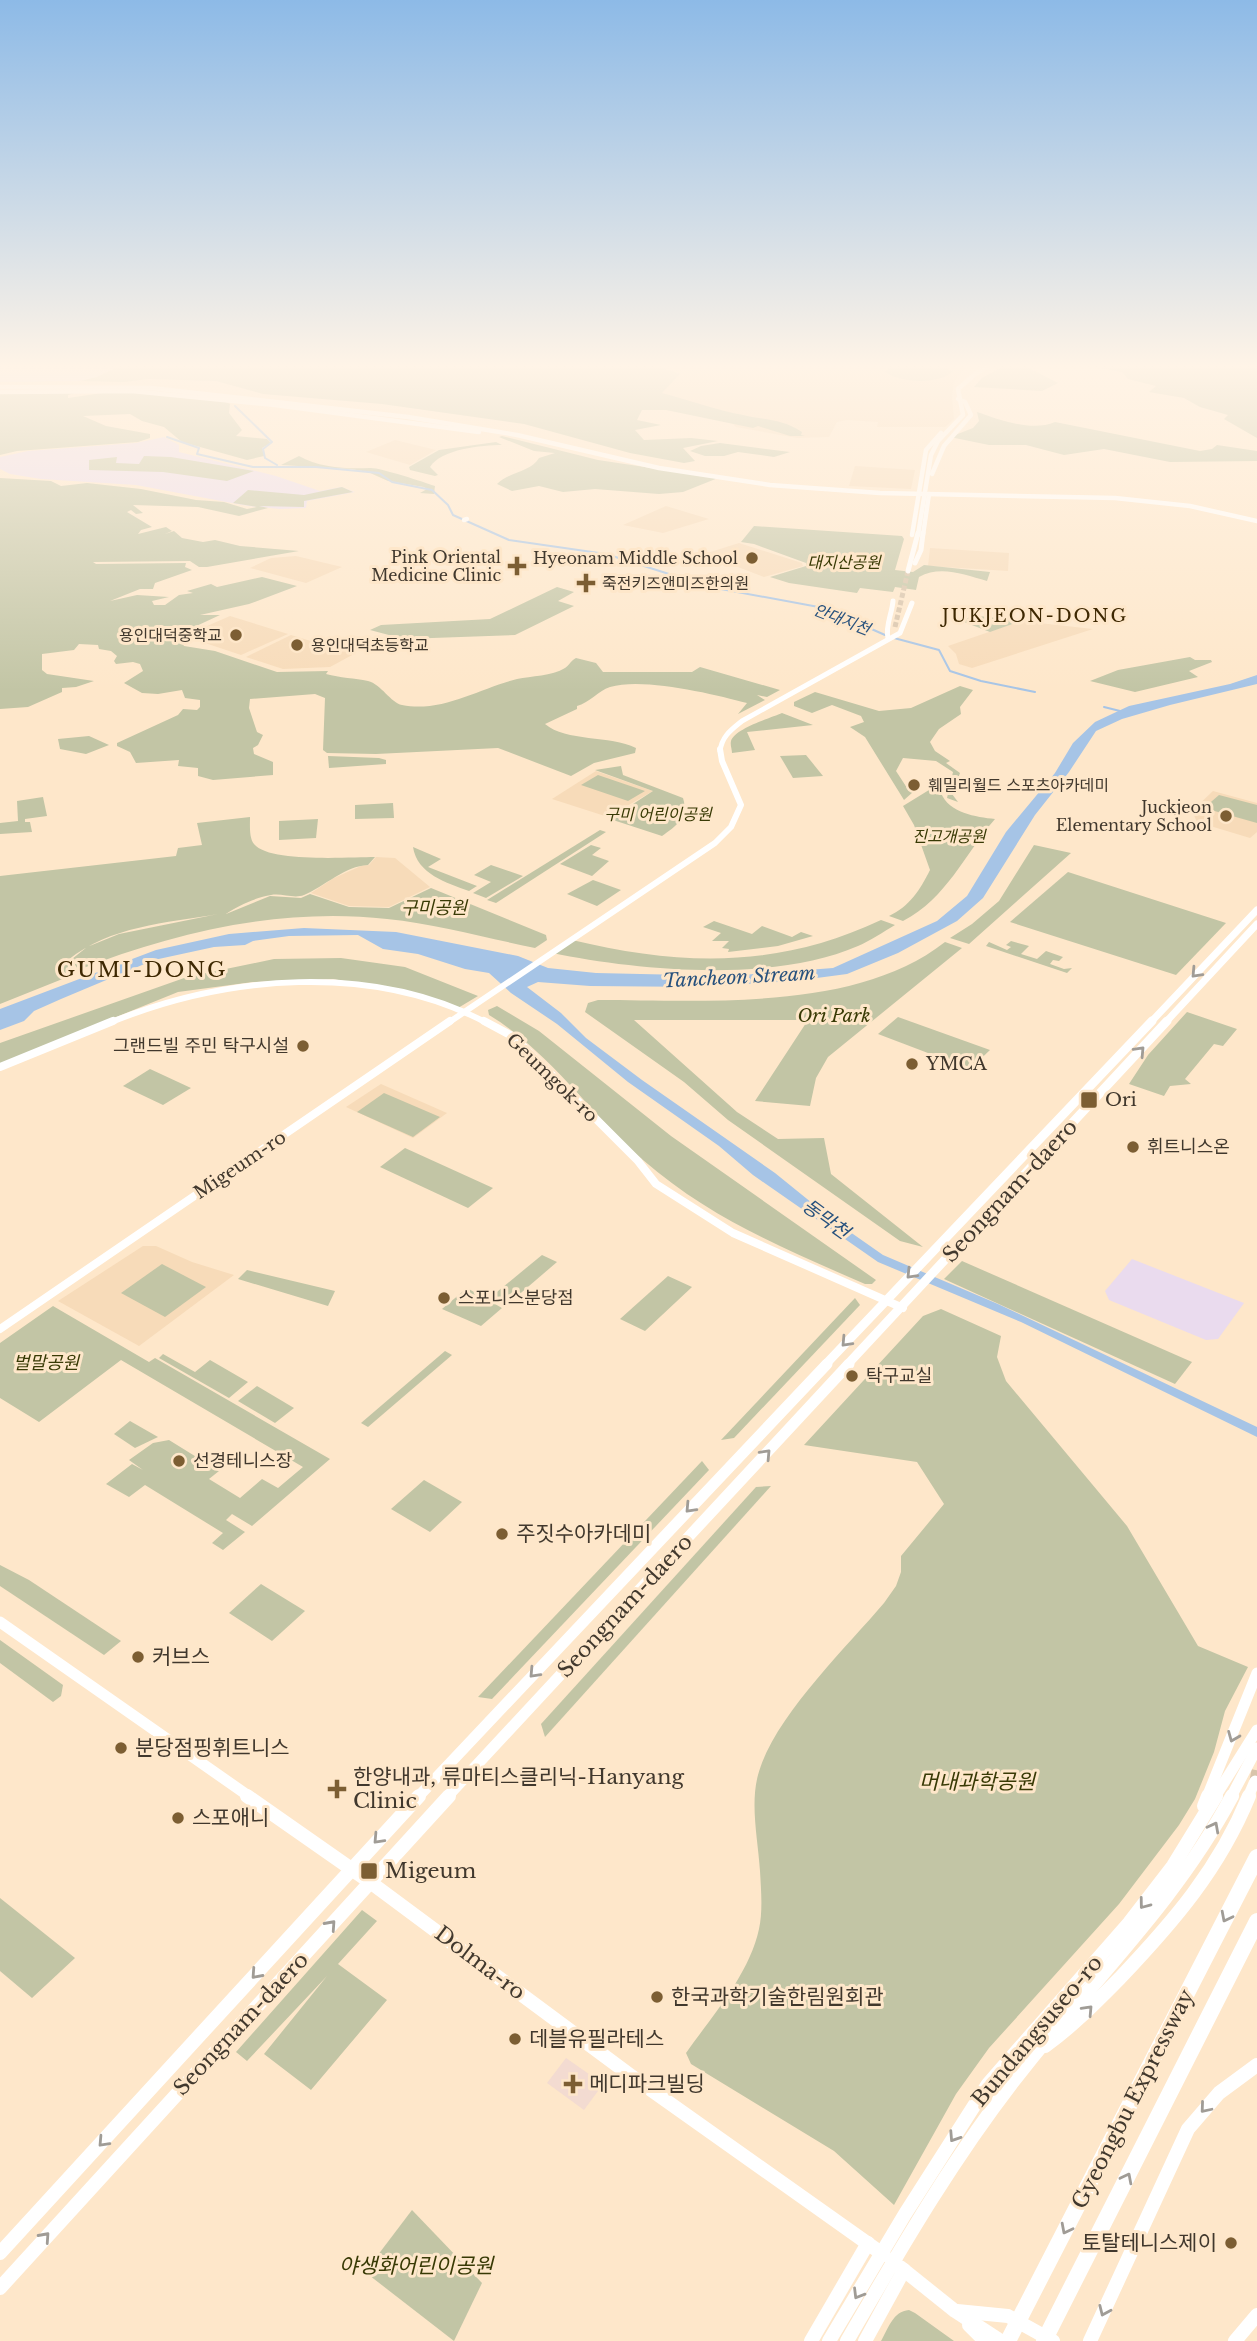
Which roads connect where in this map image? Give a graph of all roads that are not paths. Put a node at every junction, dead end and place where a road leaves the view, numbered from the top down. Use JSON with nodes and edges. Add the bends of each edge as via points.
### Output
{"nodes":[{"id":1,"x":687,"y":472,"type":"edge"},
{"id":2,"x":922,"y":472,"type":"edge"},
{"id":3,"x":928,"y":472,"type":"edge"},
{"id":4,"x":934,"y":472,"type":"edge"},
{"id":5,"x":918,"y":493,"type":"junction"},
{"id":6,"x":929,"y":493,"type":"junction"},
{"id":7,"x":1257,"y":520,"type":"edge"},
{"id":8,"x":916,"y":543,"type":"junction"},
{"id":9,"x":893,"y":601,"type":"dead end"},
{"id":10,"x":912,"y":603,"type":"dead end"},
{"id":11,"x":888,"y":638,"type":"junction"},
{"id":12,"x":1257,"y":910,"type":"edge"},
{"id":13,"x":1255,"y":926,"type":"edge"},
{"id":14,"x":465,"y":1011,"type":"junction"},
{"id":15,"x":0,"y":1067,"type":"edge"},
{"id":16,"x":889,"y":1296,"type":"junction"},
{"id":17,"x":906,"y":1304,"type":"junction"},
{"id":18,"x":0,"y":1329,"type":"edge"},
{"id":19,"x":0,"y":1622,"type":"edge"},
{"id":20,"x":1257,"y":1673,"type":"edge"},
{"id":21,"x":1257,"y":1730,"type":"edge"},
{"id":22,"x":1257,"y":1748,"type":"edge"},
{"id":23,"x":1255,"y":1781,"type":"dead end"},
{"id":24,"x":1196,"y":1827,"type":"junction"},
{"id":25,"x":1257,"y":1857,"type":"edge"},
{"id":26,"x":351,"y":1868,"type":"junction"},
{"id":27,"x":370,"y":1882,"type":"junction"},
{"id":28,"x":1257,"y":1921,"type":"edge"},
{"id":29,"x":1034,"y":2053,"type":"junction"},
{"id":30,"x":1257,"y":2065,"type":"edge"},
{"id":31,"x":911,"y":2218,"type":"junction"},
{"id":32,"x":868,"y":2243,"type":"junction"},
{"id":33,"x":0,"y":2253,"type":"edge"},
{"id":34,"x":904,"y":2270,"type":"junction"},
{"id":35,"x":0,"y":2288,"type":"edge"},
{"id":36,"x":955,"y":2311,"type":"junction"},
{"id":37,"x":1257,"y":2315,"type":"edge"},
{"id":38,"x":1050,"y":2336,"type":"edge"},
{"id":39,"x":811,"y":2341,"type":"edge"},
{"id":40,"x":829,"y":2341,"type":"edge"},
{"id":41,"x":847,"y":2341,"type":"edge"},
{"id":42,"x":865,"y":2341,"type":"edge"},
{"id":43,"x":985,"y":2341,"type":"edge"},
{"id":44,"x":1001,"y":2341,"type":"edge"},
{"id":45,"x":1009,"y":2341,"type":"edge"},
{"id":46,"x":1090,"y":2341,"type":"edge"},
{"id":47,"x":1235,"y":2341,"type":"edge"}],
"edges":[{"from":1,"to":5,"type":"main road","via":[[845,491]]},
{"from":2,"to":5,"type":"main road"},
{"from":3,"to":8,"type":"main road"},
{"from":4,"to":6,"type":"main road"},
{"from":5,"to":6,"type":"main road"},
{"from":5,"to":8,"type":"main road","via":[[913,526]]},
{"from":6,"to":7,"type":"main road","via":[[1093,496],[1169,503]]},
{"from":6,"to":8,"type":"main road","via":[[924,527]]},
{"from":8,"to":8,"type":"main road","via":[[916,562],[908,571]]},
{"from":9,"to":11,"type":"main road"},
{"from":10,"to":11,"type":"main road"},
{"from":11,"to":14,"type":"main road","name":"Migeum-ro","via":[[736,725],[722,738],[719,755],[741,805],[727,832]]},
{"from":12,"to":16,"type":"main road","name":"Seongnam-daero","one_way":true},
{"from":17,"to":13,"type":"main road","name":"Seongnam-daero","one_way":true},
{"from":14,"to":15,"type":"main road","name":"Geumgok-ro","via":[[382,987],[266,983],[200,993],[143,1009]]},
{"from":14,"to":16,"type":"main road","name":"Geumgok-ro","via":[[514,1037],[656,1184],[681,1202],[733,1233]]},
{"from":14,"to":18,"type":"main road","name":"Migeum-ro"},
{"from":16,"to":17,"type":"main road","name":"Geumgok-ro"},
{"from":16,"to":26,"type":"main road","name":"Seongnam-daero","one_way":true},
{"from":27,"to":17,"type":"main road","name":"Seongnam-daero","one_way":true},
{"from":19,"to":26,"type":"main road","name":"Dolma-ro"},
{"from":20,"to":24,"type":"main road","one_way":true},
{"from":21,"to":24,"type":"main road","name":"Bundangsuseo-ro"},
{"from":29,"to":22,"type":"main road","name":"Bundangsuseo-ro","one_way":true,"via":[[1142,1930],[1186,1872]]},
{"from":29,"to":23,"type":"main road","one_way":true,"via":[[1071,2028],[1166,1930],[1212,1870]]},
{"from":24,"to":31,"type":"main road","name":"Bundangsuseo-ro","one_way":true,"via":[[1129,1923],[988,2084]]},
{"from":25,"to":45,"type":"highway","name":"Gyeongbu Expressway","one_way":true},
{"from":26,"to":27,"type":"main road","name":"Dolma-ro"},
{"from":26,"to":33,"type":"main road","name":"Seongnam-daero","one_way":true},
{"from":27,"to":32,"type":"main road","name":"Dolma-ro"},
{"from":35,"to":27,"type":"main road","name":"Seongnam-daero","one_way":true},
{"from":38,"to":28,"type":"highway","name":"Gyeongbu Expressway","one_way":true},
{"from":29,"to":31,"type":"main road","name":"Bundangsuseo-ro"},
{"from":30,"to":46,"type":"main road","one_way":true,"via":[[1207,2103],[1188,2129]]},
{"from":31,"to":40,"type":"main road","name":"Bundangsuseo-ro","one_way":true},
{"from":31,"to":41,"type":"main road","name":"Bundangsuseo-ro"},
{"from":32,"to":34,"type":"main road","name":"Dolma-ro"},
{"from":32,"to":39,"type":"main road"},
{"from":34,"to":36,"type":"main road","name":"Dolma-ro"},
{"from":34,"to":42,"type":"main road"},
{"from":36,"to":38,"type":"main road","via":[[1008,2316]]},
{"from":36,"to":43,"type":"main road"},
{"from":36,"to":44,"type":"main road"},
{"from":37,"to":47,"type":"main road"}]}
